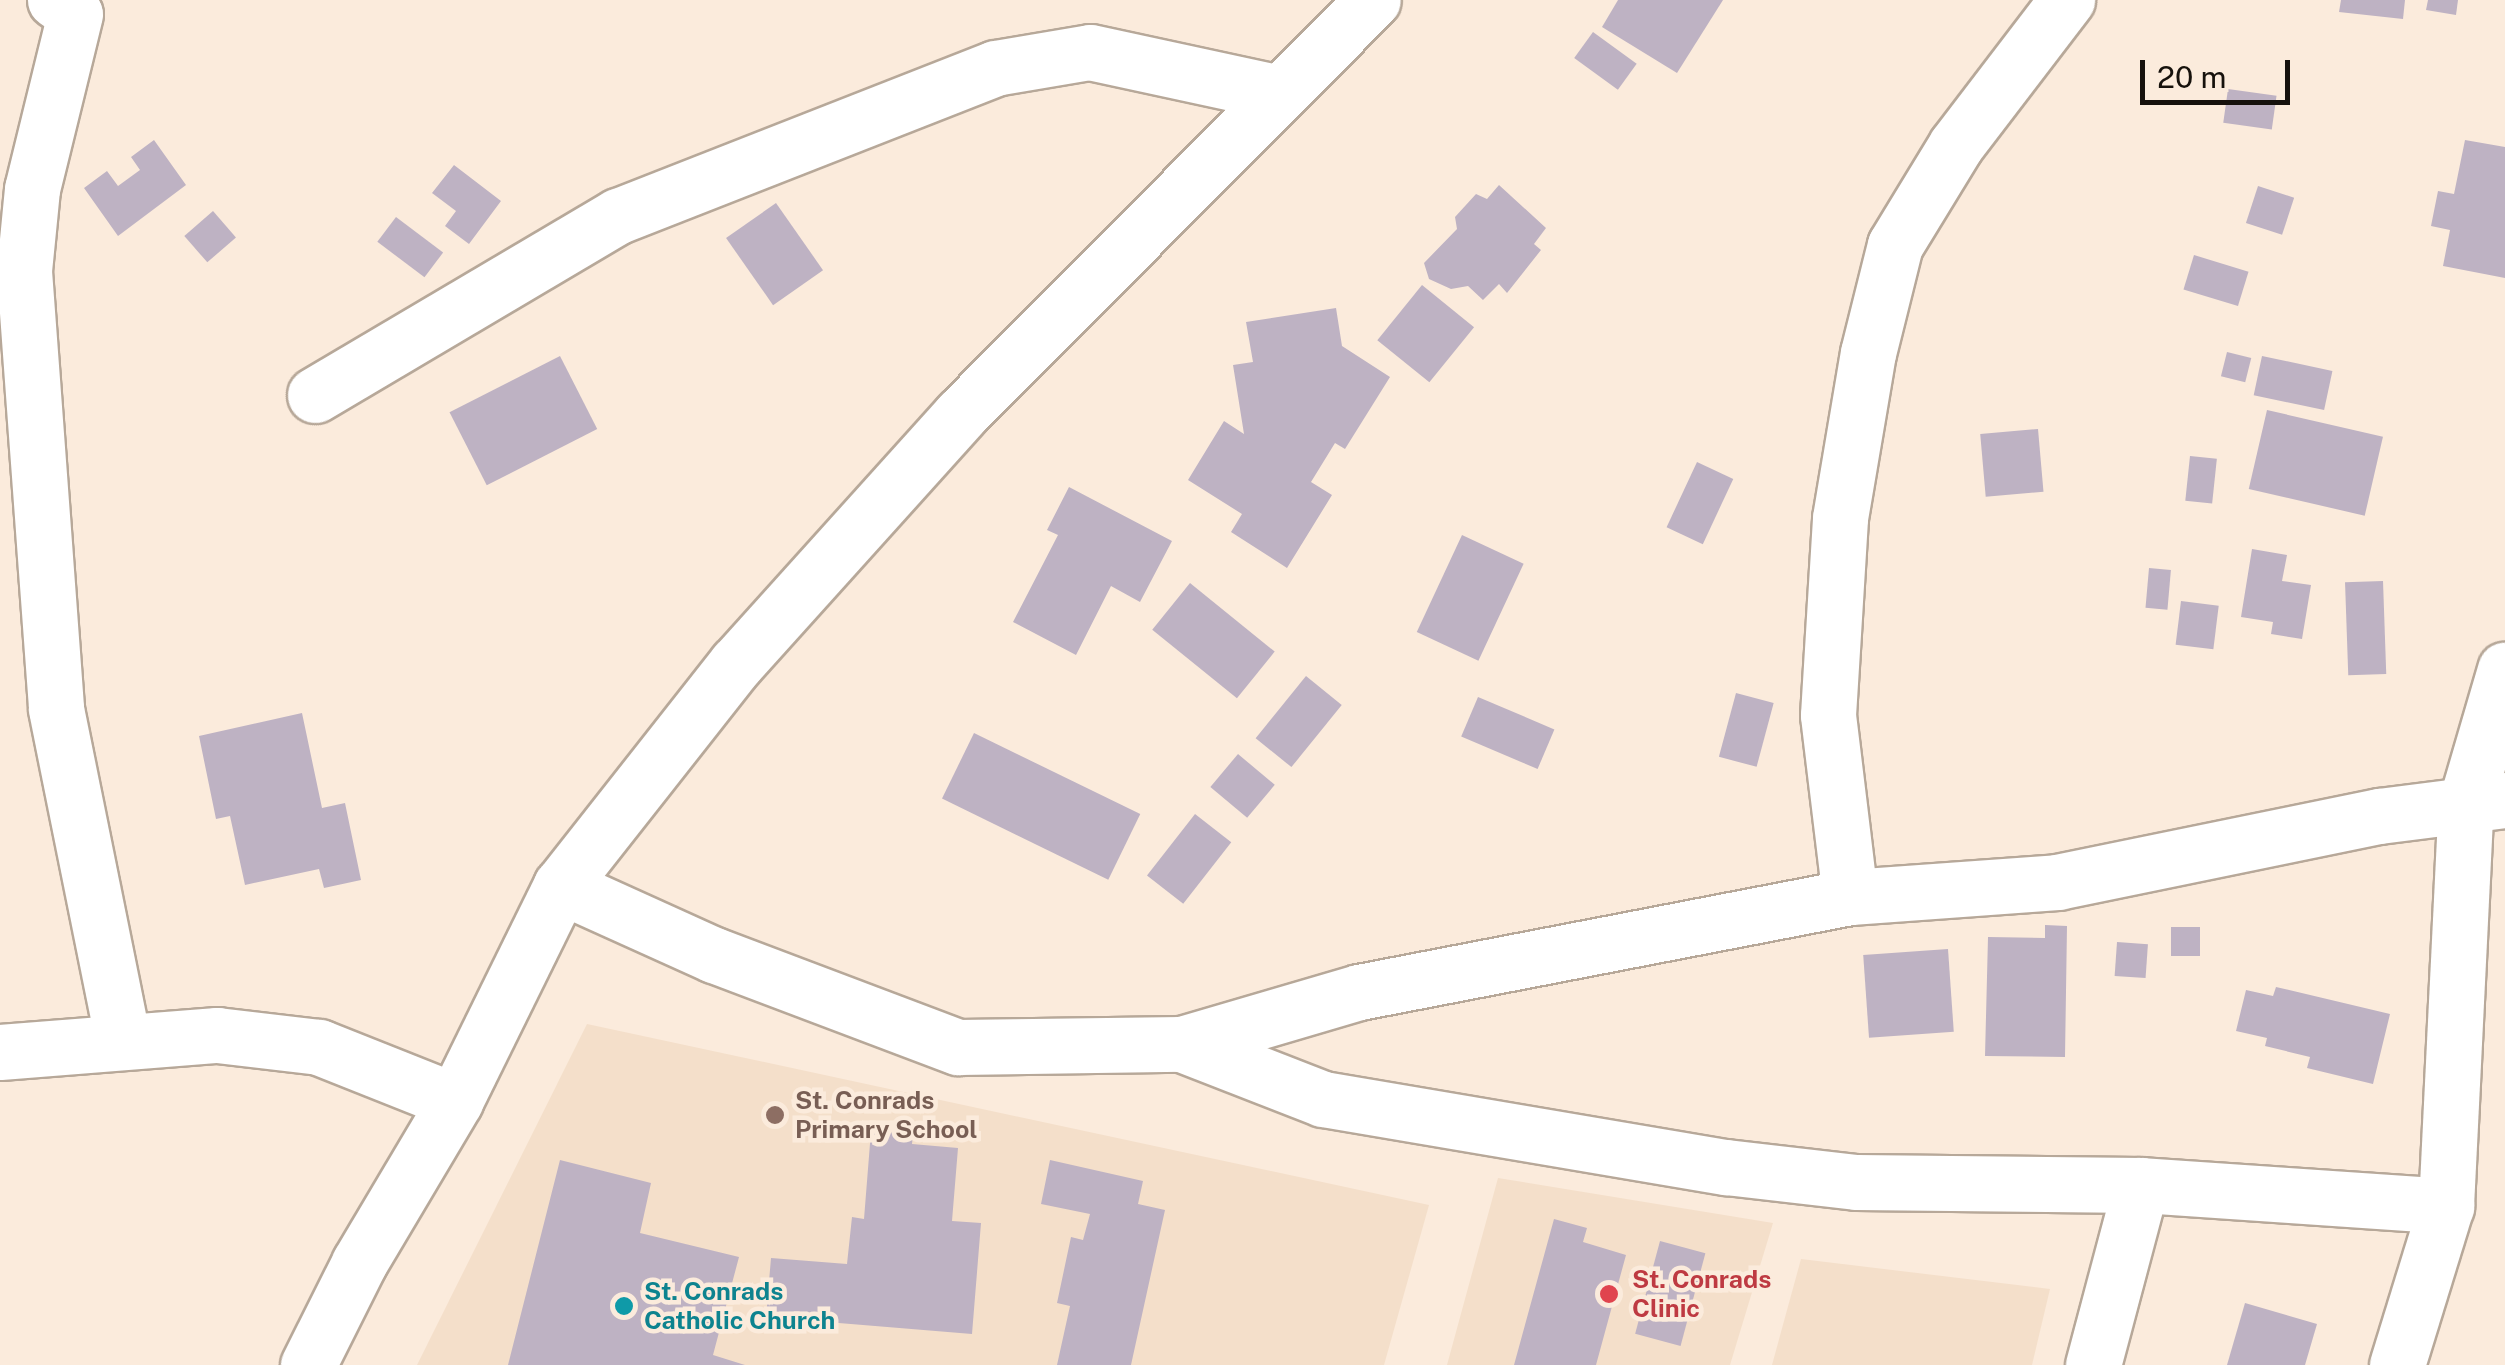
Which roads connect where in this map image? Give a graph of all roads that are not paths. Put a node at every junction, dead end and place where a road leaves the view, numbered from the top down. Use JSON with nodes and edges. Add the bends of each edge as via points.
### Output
{"nodes":[{"id":1,"x":1372,"y":0,"type":"edge"},
{"id":2,"x":2067,"y":0,"type":"edge"},
{"id":3,"x":72,"y":5,"type":"edge"},
{"id":4,"x":1280,"y":93,"type":"junction"},
{"id":5,"x":315,"y":395,"type":"dead end"},
{"id":6,"x":45,"y":566,"type":"junction"},
{"id":7,"x":0,"y":594,"type":"edge"},
{"id":8,"x":2505,"y":670,"type":"edge"},
{"id":9,"x":2486,"y":802,"type":"edge"},
{"id":10,"x":560,"y":886,"type":"junction"},
{"id":11,"x":1850,"y":897,"type":"junction"},
{"id":12,"x":123,"y":1041,"type":"junction"},
{"id":13,"x":1182,"y":1044,"type":"junction"},
{"id":14,"x":0,"y":1052,"type":"edge"},
{"id":15,"x":455,"y":1101,"type":"junction"},
{"id":16,"x":2140,"y":1185,"type":"junction"},
{"id":17,"x":2446,"y":1206,"type":"junction"},
{"id":18,"x":308,"y":1365,"type":"edge"},
{"id":19,"x":2093,"y":1365,"type":"edge"},
{"id":20,"x":2397,"y":1365,"type":"edge"}],
"edges":[{"from":1,"to":4,"type":"street"},
{"from":2,"to":11,"type":"street","via":[[1956,145],[1895,244],[1868,353],[1840,518],[1828,715]]},
{"from":3,"to":6,"type":"street","via":[[32,189],[24,270]]},
{"from":4,"to":5,"type":"street","via":[[1090,52],[995,68],[618,216]]},
{"from":4,"to":10,"type":"street","via":[[960,414],[736,664]]},
{"from":6,"to":7,"type":"street"},
{"from":6,"to":12,"type":"street","via":[[56,709]]},
{"from":8,"to":9,"type":"street"},
{"from":9,"to":11,"type":"street","via":[[2379,816],[2057,882]]},
{"from":9,"to":17,"type":"street"},
{"from":10,"to":13,"type":"street","via":[[958,1048]]},
{"from":10,"to":15,"type":"street"},
{"from":11,"to":13,"type":"street","via":[[1359,992]]},
{"from":12,"to":14,"type":"street"},
{"from":12,"to":15,"type":"street","via":[[218,1035],[320,1047]]},
{"from":13,"to":16,"type":"street","via":[[1323,1099],[1726,1167],[1856,1182]]},
{"from":15,"to":18,"type":"street","via":[[359,1263]]},
{"from":16,"to":17,"type":"street"},
{"from":16,"to":19,"type":"street"},
{"from":17,"to":20,"type":"street"}]}
